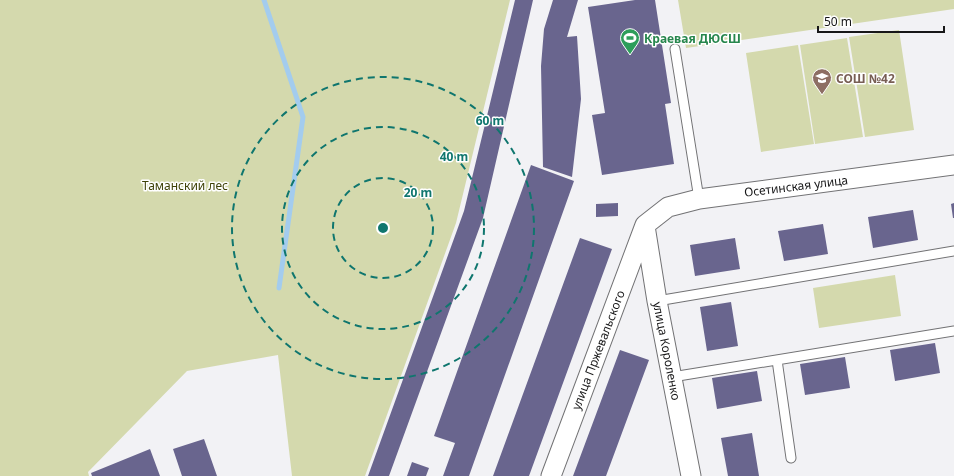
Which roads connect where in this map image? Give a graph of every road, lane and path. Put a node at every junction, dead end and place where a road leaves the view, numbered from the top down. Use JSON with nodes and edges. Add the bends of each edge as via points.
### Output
{"nodes":[{"id":1,"x":675,"y":49,"type":"dead end"},
{"id":2,"x":954,"y":165,"type":"edge"},
{"id":3,"x":699,"y":199,"type":"junction"},
{"id":4,"x":645,"y":225,"type":"junction"},
{"id":5,"x":954,"y":251,"type":"edge"},
{"id":6,"x":657,"y":301,"type":"junction"},
{"id":7,"x":954,"y":331,"type":"edge"},
{"id":8,"x":777,"y":360,"type":"junction"},
{"id":9,"x":672,"y":377,"type":"junction"},
{"id":10,"x":791,"y":458,"type":"dead end"},
{"id":11,"x":551,"y":476,"type":"edge"},
{"id":12,"x":691,"y":476,"type":"edge"}],
"edges":[{"from":1,"to":3,"type":"lane"},
{"from":2,"to":3,"type":"street","name":"Осетинская улица"},
{"from":3,"to":4,"type":"street","name":"Осетинская улица","via":[[668,207]]},
{"from":4,"to":6,"type":"street","name":"улица Короленко"},
{"from":4,"to":11,"type":"street","name":"улица Пржевальского"},
{"from":5,"to":6,"type":"lane"},
{"from":6,"to":9,"type":"street","name":"улица Короленко"},
{"from":7,"to":8,"type":"lane"},
{"from":8,"to":9,"type":"lane"},
{"from":8,"to":10,"type":"lane"},
{"from":9,"to":12,"type":"street","name":"улица Короленко"}]}
